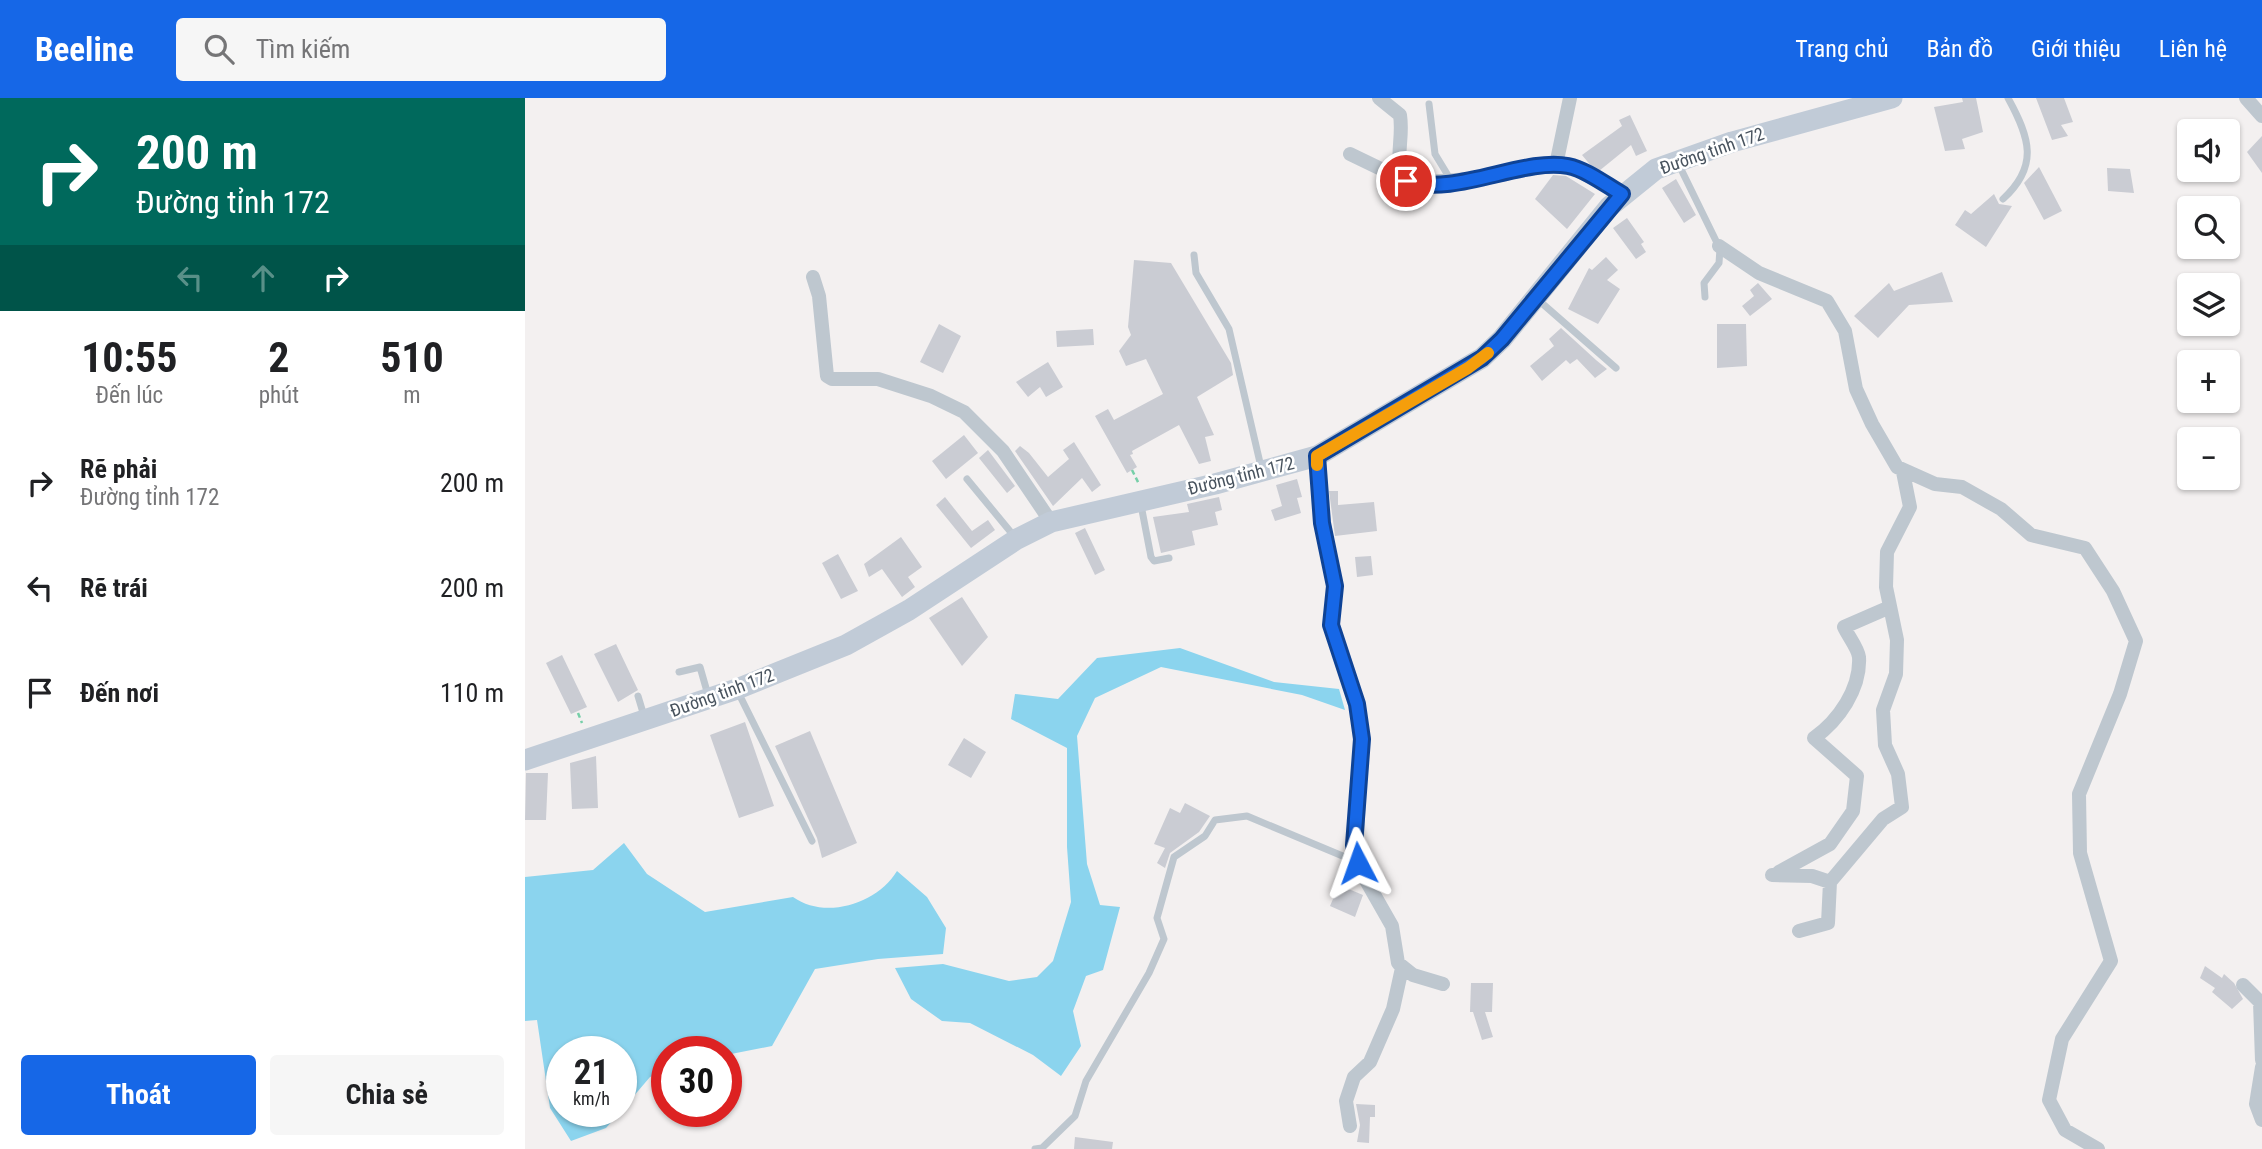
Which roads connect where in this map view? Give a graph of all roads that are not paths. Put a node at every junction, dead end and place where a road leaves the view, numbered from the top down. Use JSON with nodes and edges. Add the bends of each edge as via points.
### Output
{"nodes":[{"id":1,"x":1379,"y":98,"type":"edge"},
{"id":2,"x":1570,"y":98,"type":"edge"},
{"id":3,"x":1892,"y":98,"type":"edge"},
{"id":4,"x":2008,"y":98,"type":"edge"},
{"id":5,"x":2246,"y":98,"type":"edge"},
{"id":6,"x":1864,"y":101,"type":"edge"},
{"id":7,"x":1429,"y":104,"type":"dead end"},
{"id":8,"x":2262,"y":116,"type":"edge"},
{"id":9,"x":1350,"y":154,"type":"dead end"},
{"id":10,"x":1676,"y":159,"type":"junction"},
{"id":11,"x":1556,"y":165,"type":"junction"},
{"id":12,"x":1406,"y":181,"type":"junction"},
{"id":13,"x":1452,"y":182,"type":"junction"},
{"id":14,"x":1622,"y":194,"type":"junction"},
{"id":15,"x":2003,"y":200,"type":"dead end"},
{"id":16,"x":1719,"y":246,"type":"junction"},
{"id":17,"x":1194,"y":256,"type":"dead end"},
{"id":18,"x":813,"y":277,"type":"dead end"},
{"id":19,"x":1705,"y":297,"type":"dead end"},
{"id":20,"x":1535,"y":298,"type":"junction"},
{"id":21,"x":1616,"y":368,"type":"dead end"},
{"id":22,"x":1317,"y":456,"type":"junction"},
{"id":23,"x":1262,"y":471,"type":"junction"},
{"id":24,"x":1903,"y":472,"type":"junction"},
{"id":25,"x":967,"y":479,"type":"dead end"},
{"id":26,"x":1140,"y":501,"type":"junction"},
{"id":27,"x":1051,"y":522,"type":"junction"},
{"id":28,"x":1017,"y":539,"type":"junction"},
{"id":29,"x":1169,"y":558,"type":"dead end"},
{"id":30,"x":1890,"y":607,"type":"junction"},
{"id":31,"x":679,"y":672,"type":"dead end"},
{"id":32,"x":737,"y":689,"type":"junction"},
{"id":33,"x":638,"y":696,"type":"dead end"},
{"id":34,"x":709,"y":699,"type":"junction"},
{"id":35,"x":646,"y":720,"type":"junction"},
{"id":36,"x":525,"y":760,"type":"edge"},
{"id":37,"x":812,"y":841,"type":"dead end"},
{"id":38,"x":1358,"y":863,"type":"junction"},
{"id":39,"x":1830,"y":882,"type":"junction"},
{"id":40,"x":1799,"y":931,"type":"dead end"},
{"id":41,"x":1402,"y":968,"type":"junction"},
{"id":42,"x":1443,"y":984,"type":"dead end"},
{"id":43,"x":2243,"y":985,"type":"dead end"},
{"id":44,"x":2262,"y":1060,"type":"edge"},
{"id":45,"x":2262,"y":1067,"type":"edge"},
{"id":46,"x":2262,"y":1120,"type":"edge"},
{"id":47,"x":1350,"y":1126,"type":"dead end"},
{"id":48,"x":1035,"y":1149,"type":"edge"},
{"id":49,"x":2098,"y":1149,"type":"edge"}],
"edges":[{"from":1,"to":12,"type":"street","via":[[1400,115],[1398,167]]},
{"from":2,"to":11,"type":"street"},
{"from":3,"to":6,"type":"main road","name":"Đường tỉnh 172"},
{"from":4,"to":15,"type":"lane","via":[[2029,156],[2025,175]]},
{"from":5,"to":8,"type":"street"},
{"from":6,"to":10,"type":"main road","name":"Đường tỉnh 172"},
{"from":7,"to":13,"type":"lane","via":[[1435,154]]},
{"from":9,"to":12,"type":"street"},
{"from":10,"to":14,"type":"main road","name":"Đường tỉnh 172"},
{"from":10,"to":16,"type":"lane"},
{"from":11,"to":13,"type":"street"},
{"from":11,"to":14,"type":"street","via":[[1579,170]]},
{"from":12,"to":13,"type":"street"},
{"from":14,"to":20,"type":"main road","name":"Đường tỉnh 172"},
{"from":16,"to":19,"type":"lane","via":[[1719,263],[1704,284]]},
{"from":16,"to":24,"type":"street","via":[[1759,274],[1827,301],[1845,331],[1857,389],[1871,424]]},
{"from":17,"to":23,"type":"lane","via":[[1196,273],[1229,329]]},
{"from":18,"to":27,"type":"street","via":[[827,376],[878,379],[964,412],[1003,451]]},
{"from":20,"to":21,"type":"lane"},
{"from":20,"to":22,"type":"main road","name":"Đường tỉnh 172","via":[[1482,358]]},
{"from":22,"to":23,"type":"main road","name":"Đường tỉnh 172"},
{"from":22,"to":38,"type":"street","via":[[1322,523],[1335,586],[1331,625],[1357,704],[1362,739],[1354,845]]},
{"from":23,"to":26,"type":"main road","name":"Đường tỉnh 172"},
{"from":24,"to":30,"type":"street","via":[[1910,507],[1887,552]]},
{"from":24,"to":49,"type":"street","via":[[1935,484],[1962,487],[2001,509],[2031,535],[2085,548],[2113,591],[2136,641],[2120,694],[2079,794],[2080,853],[2111,961],[2061,1039],[2049,1100],[2065,1130]]},
{"from":25,"to":28,"type":"lane"},
{"from":26,"to":27,"type":"main road","name":"Đường tỉnh 172"},
{"from":26,"to":29,"type":"lane","via":[[1151,558]]},
{"from":27,"to":28,"type":"main road","name":"Đường tỉnh 172"},
{"from":28,"to":32,"type":"main road","name":"Đường tỉnh 172","via":[[877,629]]},
{"from":30,"to":39,"type":"street","via":[[1897,640],[1896,674],[1883,710],[1885,746],[1898,774],[1902,807],[1883,819]]},
{"from":30,"to":39,"type":"street","via":[[1844,627],[1859,656],[1851,696],[1831,726],[1814,738],[1857,776],[1853,811],[1830,844],[1772,875],[1812,876]]},
{"from":31,"to":34,"type":"lane","via":[[700,667]]},
{"from":32,"to":34,"type":"main road","name":"Đường tỉnh 172"},
{"from":32,"to":37,"type":"lane"},
{"from":33,"to":35,"type":"lane"},
{"from":34,"to":35,"type":"main road","name":"Đường tỉnh 172"},
{"from":35,"to":36,"type":"main road","name":"Đường tỉnh 172"},
{"from":38,"to":41,"type":"street","via":[[1392,926]]},
{"from":38,"to":48,"type":"lane","via":[[1247,816],[1215,820],[1205,836],[1174,857],[1157,918],[1164,939],[1086,1081],[1075,1116],[1042,1148]]},
{"from":39,"to":40,"type":"street","via":[[1828,923]]},
{"from":41,"to":42,"type":"street"},
{"from":41,"to":47,"type":"street","via":[[1393,1009],[1370,1062],[1354,1077],[1346,1101]]},
{"from":43,"to":44,"type":"street","via":[[2260,1002]]},
{"from":45,"to":46,"type":"street","via":[[2256,1104]]}]}
